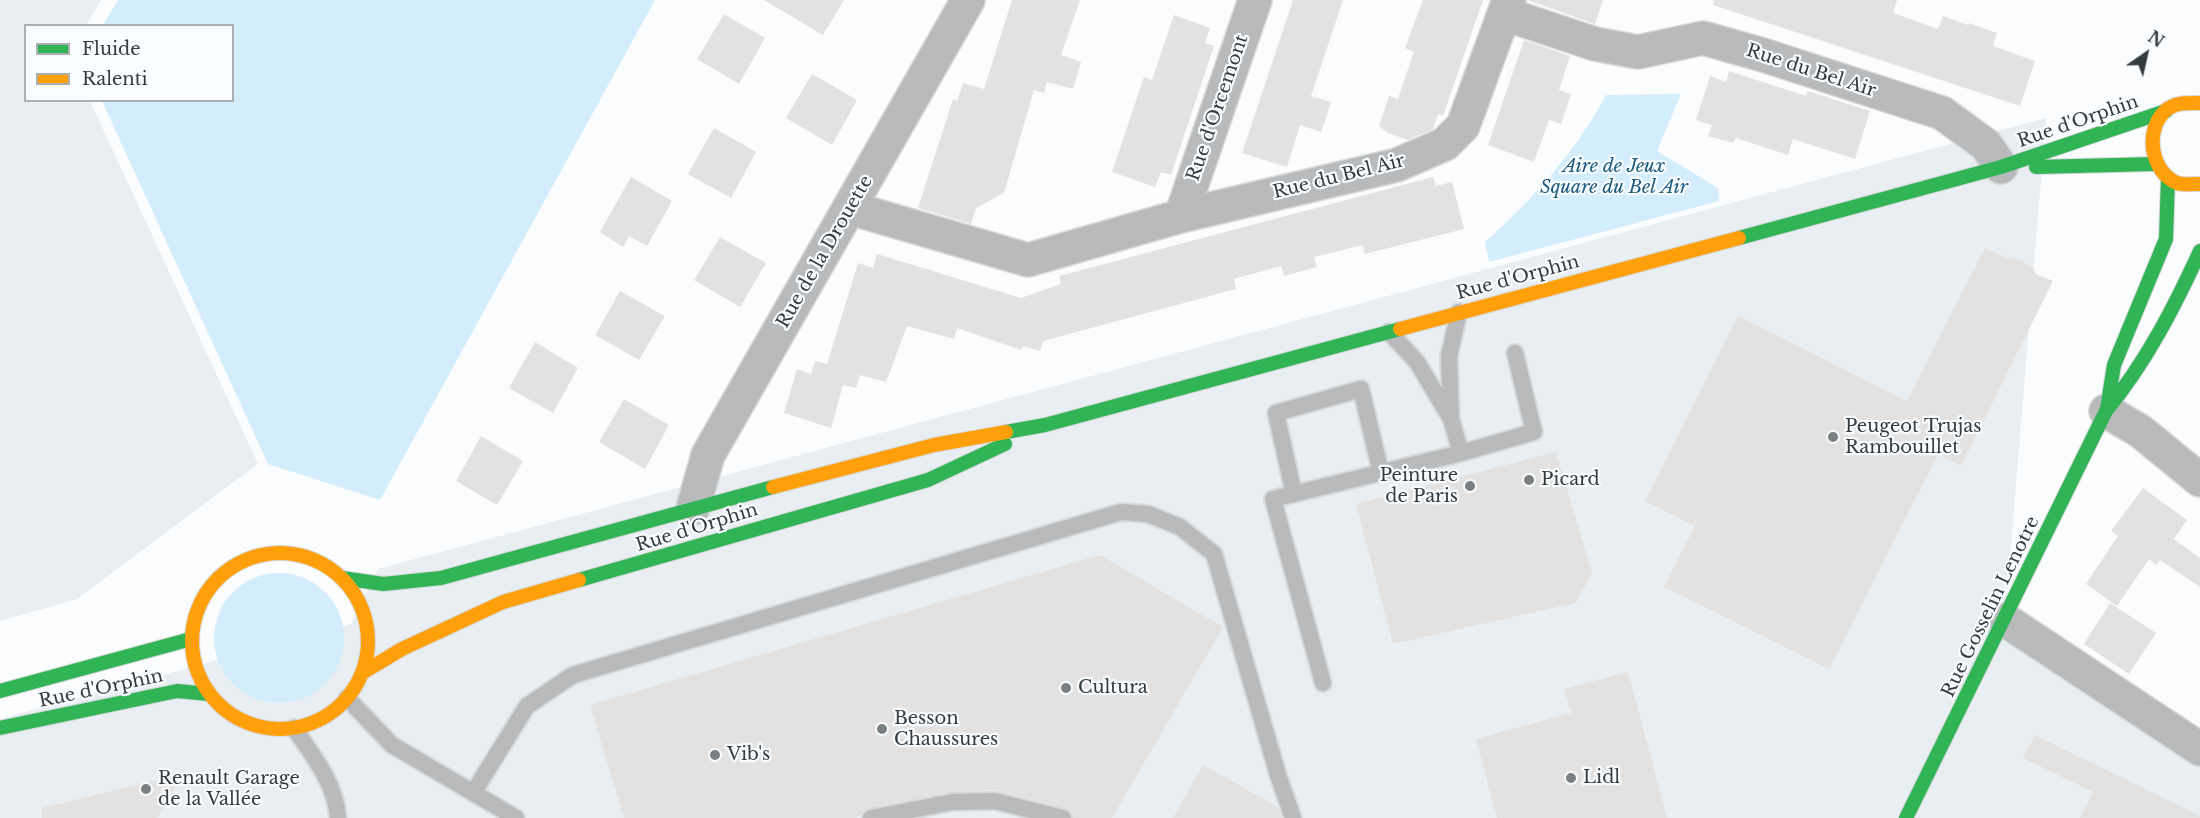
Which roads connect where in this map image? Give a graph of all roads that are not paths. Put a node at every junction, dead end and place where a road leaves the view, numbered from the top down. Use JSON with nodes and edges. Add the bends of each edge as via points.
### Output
{"nodes":[{"id":1,"x":968,"y":0,"type":"edge"},
{"id":2,"x":1255,"y":0,"type":"edge"},
{"id":3,"x":1507,"y":7,"type":"edge"},
{"id":4,"x":2199,"y":100,"type":"edge"},
{"id":5,"x":2166,"y":111,"type":"junction"},
{"id":6,"x":2156,"y":164,"type":"junction"},
{"id":7,"x":2001,"y":167,"type":"junction"},
{"id":8,"x":2168,"y":178,"type":"junction"},
{"id":9,"x":2200,"y":184,"type":"edge"},
{"id":10,"x":850,"y":208,"type":"junction"},
{"id":11,"x":1181,"y":216,"type":"junction"},
{"id":12,"x":2200,"y":251,"type":"edge"},
{"id":13,"x":1459,"y":312,"type":"junction"},
{"id":14,"x":1389,"y":332,"type":"junction"},
{"id":15,"x":1515,"y":353,"type":"dead end"},
{"id":16,"x":2106,"y":411,"type":"junction"},
{"id":17,"x":1451,"y":419,"type":"junction"},
{"id":18,"x":1045,"y":425,"type":"junction"},
{"id":19,"x":1461,"y":453,"type":"junction"},
{"id":20,"x":1381,"y":472,"type":"junction"},
{"id":21,"x":2200,"y":480,"type":"edge"},
{"id":22,"x":1294,"y":495,"type":"junction"},
{"id":23,"x":693,"y":508,"type":"junction"},
{"id":24,"x":689,"y":549,"type":"junction"},
{"id":25,"x":342,"y":578,"type":"junction"},
{"id":26,"x":2005,"y":620,"type":"junction"},
{"id":27,"x":191,"y":639,"type":"junction"},
{"id":28,"x":362,"y":673,"type":"junction"},
{"id":29,"x":1323,"y":683,"type":"dead end"},
{"id":30,"x":0,"y":691,"type":"edge"},
{"id":31,"x":209,"y":694,"type":"junction"},
{"id":32,"x":347,"y":698,"type":"junction"},
{"id":33,"x":0,"y":728,"type":"edge"},
{"id":34,"x":294,"y":728,"type":"junction"},
{"id":35,"x":2200,"y":749,"type":"edge"},
{"id":36,"x":473,"y":793,"type":"junction"},
{"id":37,"x":338,"y":818,"type":"edge"},
{"id":38,"x":516,"y":818,"type":"edge"},
{"id":39,"x":871,"y":818,"type":"edge"},
{"id":40,"x":1063,"y":818,"type":"edge"},
{"id":41,"x":1293,"y":818,"type":"edge"},
{"id":42,"x":1906,"y":818,"type":"edge"}],
"edges":[{"from":1,"to":10,"type":"street","name":"Rue de la Drouette"},
{"from":2,"to":11,"type":"street","name":"Rue d'Orcemont"},
{"from":3,"to":7,"type":"street","name":"Rue du Bel Air","via":[[1595,44],[1638,52],[1703,38],[1942,112],[1986,145]]},
{"from":3,"to":11,"type":"street","name":"Rue du Bel Air","via":[[1463,126],[1445,144],[1397,165]]},
{"from":4,"to":5,"type":"main road","name":"Rue d'Orphin"},
{"from":5,"to":6,"type":"main road","via":[[2151,136]]},
{"from":5,"to":7,"type":"main road","name":"Rue d'Orphin"},
{"from":6,"to":7,"type":"main road","name":"Rue d'Orphin"},
{"from":6,"to":8,"type":"main road"},
{"from":7,"to":13,"type":"main road","name":"Rue d'Orphin"},
{"from":8,"to":9,"type":"main road","via":[[2181,184]]},
{"from":8,"to":16,"type":"main road","name":"Rue Gosselin Lenotre","via":[[2166,238],[2114,365]]},
{"from":10,"to":11,"type":"street","name":"Rue du Bel Air","via":[[1028,260]]},
{"from":10,"to":23,"type":"street","name":"Rue de la Drouette","via":[[708,455]]},
{"from":12,"to":16,"type":"main road","name":"Rue Gosselin Lenotre","via":[[2135,377]]},
{"from":13,"to":14,"type":"main road","name":"Rue d'Orphin"},
{"from":13,"to":17,"type":"lane","via":[[1449,356]]},
{"from":14,"to":17,"type":"lane","via":[[1417,362]]},
{"from":14,"to":18,"type":"main road","name":"Rue d'Orphin"},
{"from":15,"to":19,"type":"lane","via":[[1534,432]]},
{"from":16,"to":21,"type":"street","via":[[2140,431]]},
{"from":16,"to":26,"type":"main road","name":"Rue Gosselin Lenotre"},
{"from":17,"to":19,"type":"lane"},
{"from":18,"to":23,"type":"main road","name":"Rue d'Orphin","via":[[934,445]]},
{"from":18,"to":24,"type":"main road","name":"Rue d'Orphin","via":[[928,480]]},
{"from":19,"to":20,"type":"lane"},
{"from":20,"to":22,"type":"lane"},
{"from":20,"to":22,"type":"lane","via":[[1361,389],[1276,413]]},
{"from":22,"to":29,"type":"lane","via":[[1273,500]]},
{"from":23,"to":24,"type":"main road"},
{"from":23,"to":25,"type":"main road","name":"Rue d'Orphin","via":[[441,578],[382,584]]},
{"from":24,"to":28,"type":"main road","name":"Rue d'Orphin","via":[[503,602],[402,648]]},
{"from":25,"to":27,"type":"main road","via":[[321,563],[297,554],[271,552],[246,559],[224,572],[207,591],[195,614]]},
{"from":25,"to":28,"type":"main road","via":[[357,598],[366,622],[368,648]]},
{"from":26,"to":35,"type":"street"},
{"from":26,"to":42,"type":"main road","name":"Rue Gosselin Lenotre"},
{"from":27,"to":30,"type":"main road","name":"Rue d'Orphin"},
{"from":27,"to":31,"type":"main road","via":[[196,668]]},
{"from":28,"to":32,"type":"main road"},
{"from":31,"to":33,"type":"main road","name":"Rue d'Orphin","via":[[177,691]]},
{"from":31,"to":34,"type":"main road","via":[[226,711],[247,723],[270,729]]},
{"from":32,"to":34,"type":"main road","via":[[331,713]]},
{"from":32,"to":36,"type":"lane","via":[[392,745]]},
{"from":34,"to":37,"type":"lane","via":[[337,800]]},
{"from":36,"to":38,"type":"lane"},
{"from":36,"to":41,"type":"lane","via":[[528,706],[573,675],[1121,512],[1148,514],[1180,527],[1214,554]]},
{"from":39,"to":40,"type":"lane","via":[[952,802],[995,801]]}]}
